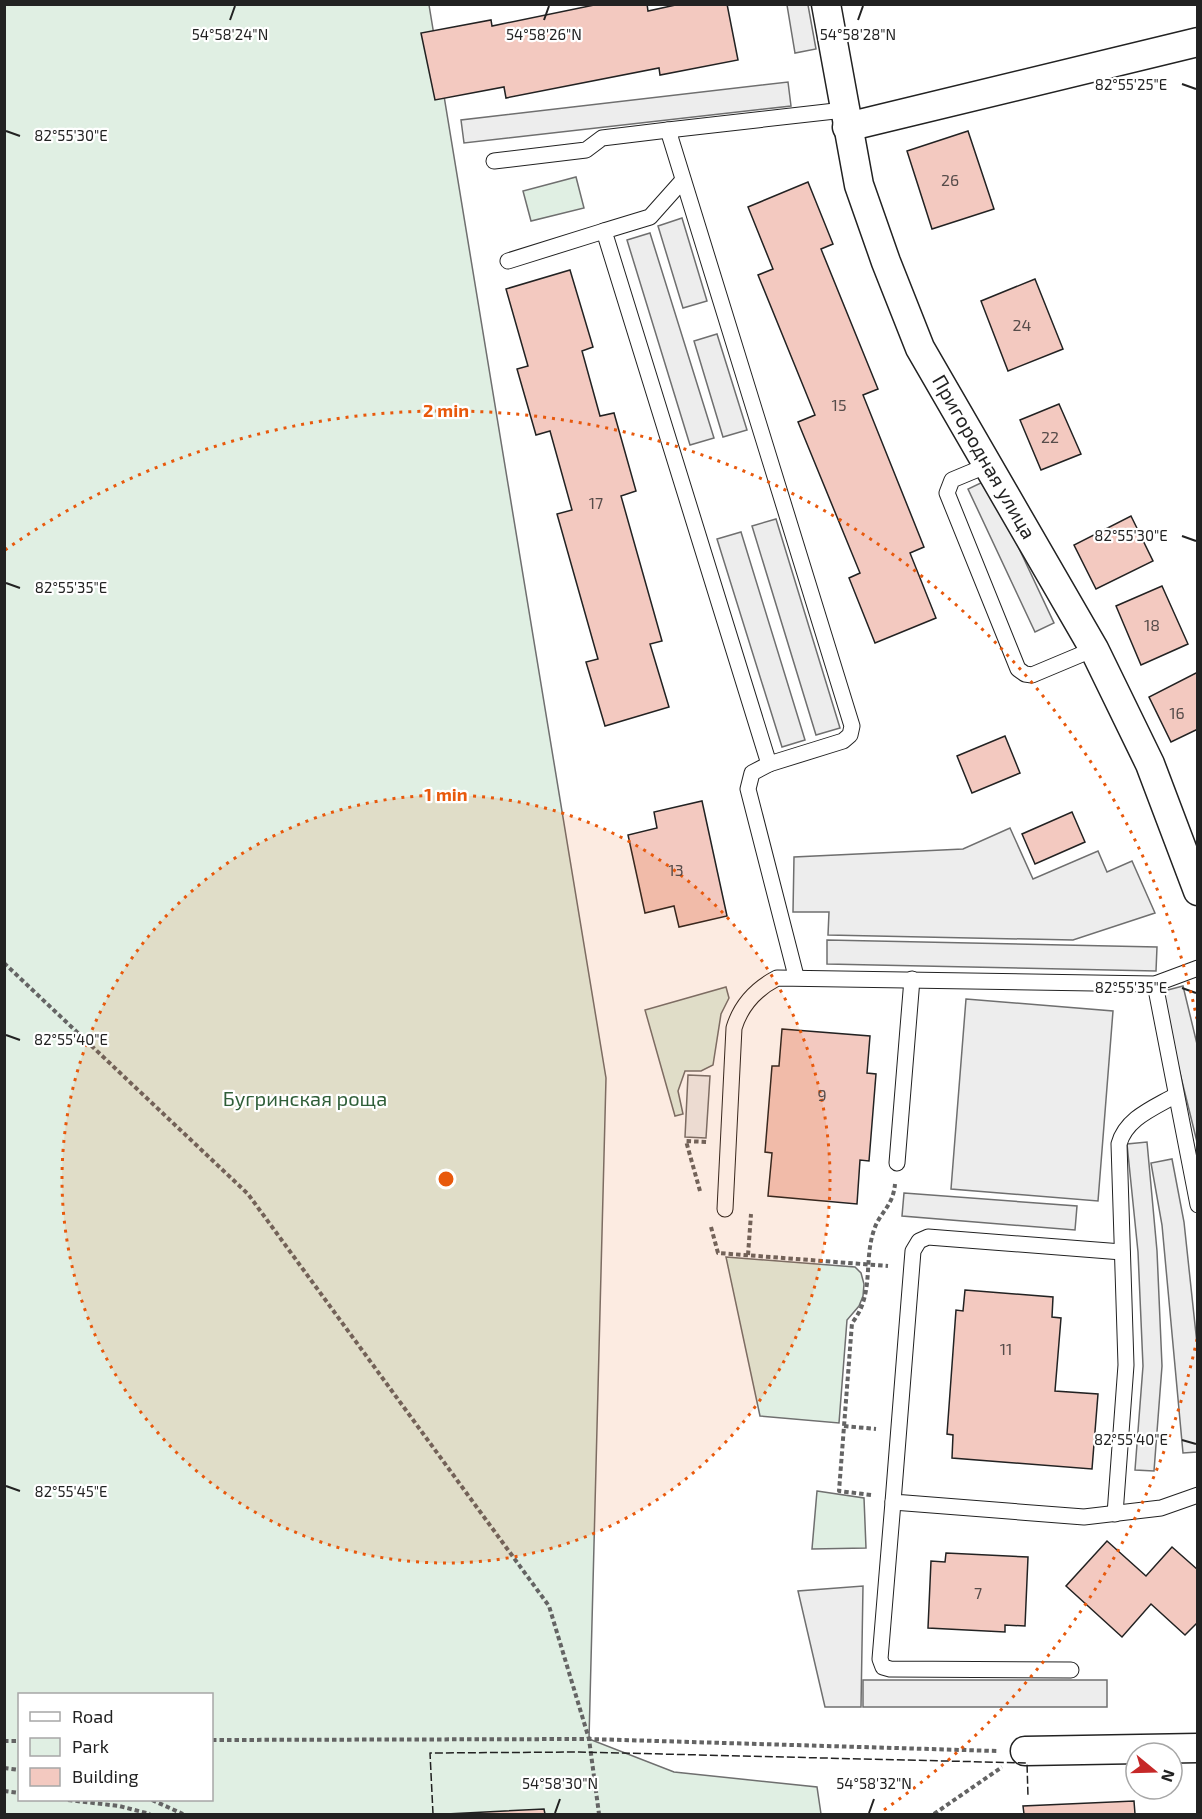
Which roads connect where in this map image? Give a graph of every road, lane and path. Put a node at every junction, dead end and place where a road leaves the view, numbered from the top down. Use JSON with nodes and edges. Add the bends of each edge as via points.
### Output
{"nodes":[{"id":1,"x":826,"y":4,"type":"edge"},
{"id":2,"x":1197,"y":42,"type":"edge"},
{"id":3,"x":845,"y":119,"type":"junction"},
{"id":4,"x":668,"y":130,"type":"junction"},
{"id":5,"x":494,"y":161,"type":"dead end"},
{"id":6,"x":683,"y":180,"type":"junction"},
{"id":7,"x":604,"y":231,"type":"junction"},
{"id":8,"x":508,"y":261,"type":"dead end"},
{"id":9,"x":988,"y":465,"type":"junction"},
{"id":10,"x":1094,"y":649,"type":"junction"},
{"id":11,"x":769,"y":764,"type":"junction"},
{"id":12,"x":1197,"y":891,"type":"edge"},
{"id":13,"x":4,"y":963,"type":"edge"},
{"id":14,"x":1197,"y":968,"type":"edge"},
{"id":15,"x":796,"y":976,"type":"junction"},
{"id":16,"x":912,"y":979,"type":"junction"},
{"id":17,"x":1155,"y":984,"type":"junction"},
{"id":18,"x":1176,"y":1095,"type":"junction"},
{"id":19,"x":729,"y":1143,"type":"junction"},
{"id":20,"x":897,"y":1163,"type":"joint"},
{"id":21,"x":702,"y":1197,"type":"dead end"},
{"id":22,"x":1197,"y":1205,"type":"edge"},
{"id":23,"x":725,"y":1209,"type":"dead end"},
{"id":24,"x":709,"y":1219,"type":"dead end"},
{"id":25,"x":1122,"y":1252,"type":"junction"},
{"id":26,"x":868,"y":1264,"type":"junction"},
{"id":27,"x":912,"y":1268,"type":"junction"},
{"id":28,"x":844,"y":1426,"type":"junction"},
{"id":29,"x":899,"y":1430,"type":"junction"},
{"id":30,"x":1197,"y":1495,"type":"edge"},
{"id":31,"x":893,"y":1501,"type":"junction"},
{"id":32,"x":1115,"y":1514,"type":"junction"},
{"id":33,"x":1071,"y":1670,"type":"dead end"},
{"id":34,"x":589,"y":1739,"type":"junction"},
{"id":35,"x":213,"y":1740,"type":"edge"},
{"id":36,"x":1197,"y":1748,"type":"edge"},
{"id":37,"x":1024,"y":1751,"type":"junction"},
{"id":38,"x":76,"y":1801,"type":"edge"},
{"id":39,"x":154,"y":1801,"type":"edge"},
{"id":40,"x":150,"y":1815,"type":"edge"},
{"id":41,"x":183,"y":1815,"type":"edge"},
{"id":42,"x":599,"y":1815,"type":"edge"},
{"id":43,"x":934,"y":1815,"type":"edge"}],
"edges":[{"from":1,"to":3,"type":"street","name":"Пригородная улица"},
{"from":2,"to":3,"type":"street"},
{"from":3,"to":4,"type":"lane"},
{"from":3,"to":9,"type":"street","name":"Пригородная улица","via":[[859,185],[920,348]]},
{"from":4,"to":5,"type":"lane","via":[[602,138],[586,150]]},
{"from":4,"to":6,"type":"lane"},
{"from":6,"to":7,"type":"lane","via":[[650,217]]},
{"from":6,"to":11,"type":"lane","via":[[852,726],[843,741]]},
{"from":7,"to":8,"type":"lane"},
{"from":7,"to":11,"type":"lane"},
{"from":9,"to":10,"type":"street","name":"Пригородная улица"},
{"from":9,"to":10,"type":"lane","via":[[952,480],[946,494],[1018,669],[1032,675]]},
{"from":10,"to":12,"type":"street","name":"Пригородная улица","via":[[1150,764]]},
{"from":11,"to":15,"type":"lane","via":[[752,773],[748,789]]},
{"from":13,"to":34,"type":"path","via":[[248,1194],[549,1606]]},
{"from":14,"to":17,"type":"lane"},
{"from":15,"to":16,"type":"lane"},
{"from":15,"to":19,"type":"lane","via":[[767,983],[740,1011],[734,1028]]},
{"from":16,"to":17,"type":"lane"},
{"from":16,"to":20,"type":"lane"},
{"from":17,"to":18,"type":"lane"},
{"from":18,"to":22,"type":"lane"},
{"from":18,"to":25,"type":"lane","via":[[1122,1132]]},
{"from":19,"to":21,"type":"path","via":[[686,1141]]},
{"from":19,"to":23,"type":"lane"},
{"from":20,"to":26,"type":"path","via":[[895,1188],[889,1207],[874,1226]]},
{"from":24,"to":26,"type":"path","via":[[718,1253]]},
{"from":25,"to":27,"type":"lane","via":[[928,1237],[919,1241],[913,1251]]},
{"from":25,"to":32,"type":"lane","via":[[1126,1365]]},
{"from":26,"to":27,"type":"path"},
{"from":26,"to":28,"type":"path","via":[[866,1298],[852,1323]]},
{"from":27,"to":29,"type":"lane"},
{"from":28,"to":29,"type":"path"},
{"from":28,"to":31,"type":"path","via":[[839,1491]]},
{"from":29,"to":31,"type":"lane"},
{"from":30,"to":32,"type":"lane","via":[[1161,1508]]},
{"from":31,"to":32,"type":"lane","via":[[1084,1517]]},
{"from":31,"to":33,"type":"lane","via":[[880,1659],[884,1667]]},
{"from":34,"to":35,"type":"path"},
{"from":34,"to":37,"type":"path"},
{"from":34,"to":42,"type":"path"},
{"from":36,"to":37,"type":"street"},
{"from":37,"to":43,"type":"path"},
{"from":38,"to":40,"type":"path"},
{"from":39,"to":41,"type":"path"}]}
